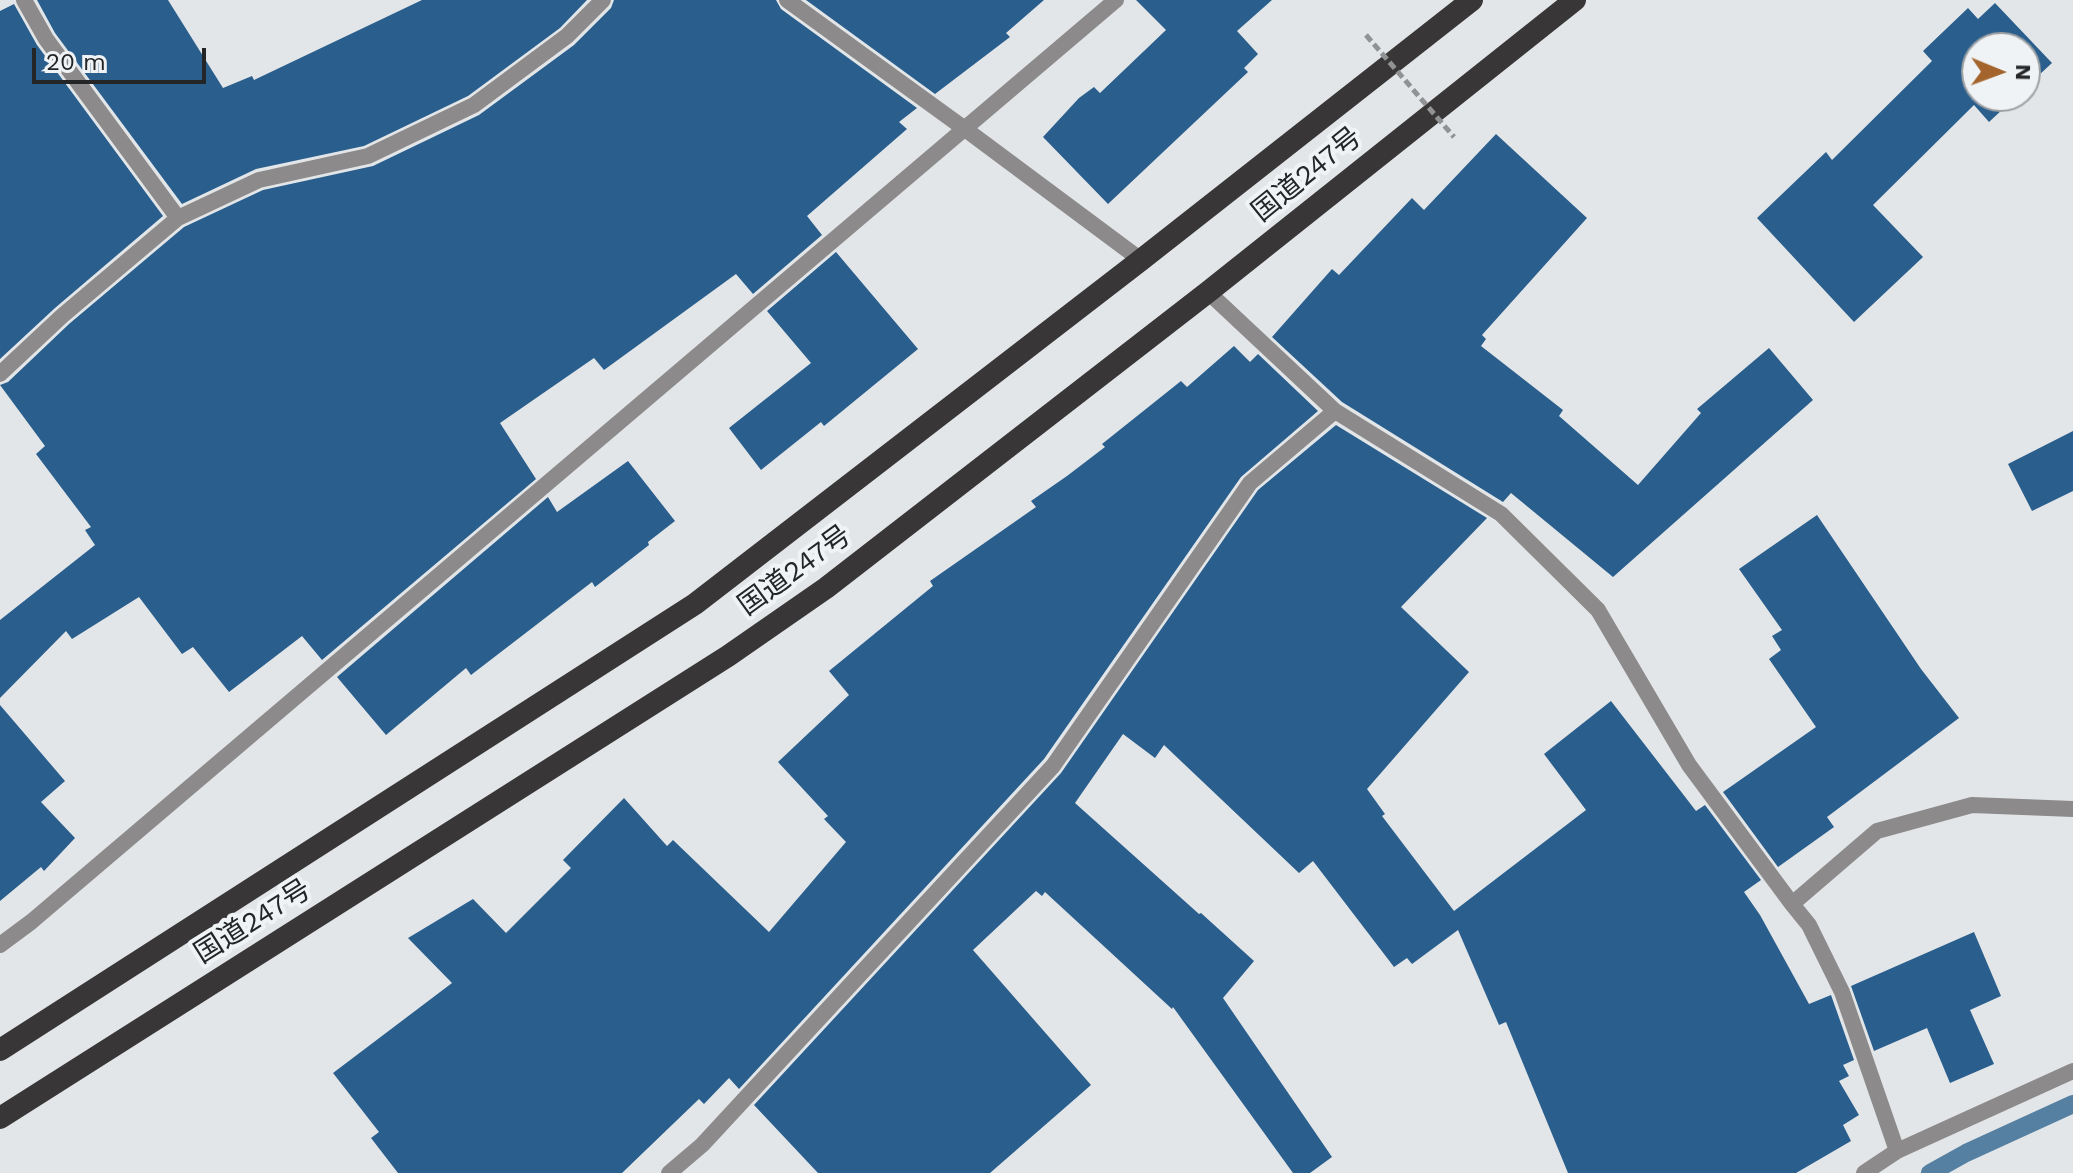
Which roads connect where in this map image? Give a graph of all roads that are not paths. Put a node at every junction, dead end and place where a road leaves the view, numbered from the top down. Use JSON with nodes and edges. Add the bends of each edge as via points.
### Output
{"nodes":[{"id":1,"x":24,"y":0,"type":"edge"},
{"id":2,"x":603,"y":0,"type":"edge"},
{"id":3,"x":787,"y":0,"type":"edge"},
{"id":4,"x":1116,"y":0,"type":"edge"},
{"id":5,"x":1472,"y":0,"type":"edge"},
{"id":6,"x":1575,"y":0,"type":"edge"},
{"id":7,"x":965,"y":129,"type":"junction"},
{"id":8,"x":178,"y":218,"type":"junction"},
{"id":9,"x":1141,"y":260,"type":"junction"},
{"id":10,"x":1208,"y":292,"type":"junction"},
{"id":11,"x":0,"y":374,"type":"edge"},
{"id":12,"x":1335,"y":411,"type":"junction"},
{"id":13,"x":2073,"y":809,"type":"edge"},
{"id":14,"x":1792,"y":904,"type":"junction"},
{"id":15,"x":0,"y":945,"type":"edge"},
{"id":16,"x":0,"y":1050,"type":"edge"},
{"id":17,"x":2073,"y":1071,"type":"edge"},
{"id":18,"x":0,"y":1118,"type":"edge"},
{"id":19,"x":1897,"y":1151,"type":"junction"},
{"id":20,"x":669,"y":1173,"type":"edge"},
{"id":21,"x":1864,"y":1173,"type":"edge"}],
"edges":[{"from":1,"to":8,"type":"street","via":[[46,39]]},
{"from":2,"to":8,"type":"street","via":[[567,36],[474,105],[368,156],[259,180]]},
{"from":3,"to":7,"type":"street"},
{"from":4,"to":7,"type":"street"},
{"from":5,"to":9,"type":"highway","name":"国道247号"},
{"from":6,"to":10,"type":"highway","name":"国道247号"},
{"from":7,"to":9,"type":"street"},
{"from":7,"to":15,"type":"street"},
{"from":8,"to":11,"type":"street"},
{"from":9,"to":16,"type":"highway","name":"国道247号","via":[[695,604]]},
{"from":10,"to":12,"type":"street"},
{"from":10,"to":18,"type":"highway","name":"国道247号","via":[[826,588],[728,656]]},
{"from":12,"to":14,"type":"street","via":[[1501,514],[1598,610],[1689,765]]},
{"from":12,"to":20,"type":"street","via":[[1250,483],[1053,766],[702,1145]]},
{"from":13,"to":14,"type":"street","via":[[1972,805],[1877,831]]},
{"from":14,"to":19,"type":"street","via":[[1809,925],[1842,992]]},
{"from":17,"to":19,"type":"street"},
{"from":19,"to":21,"type":"street"}]}
